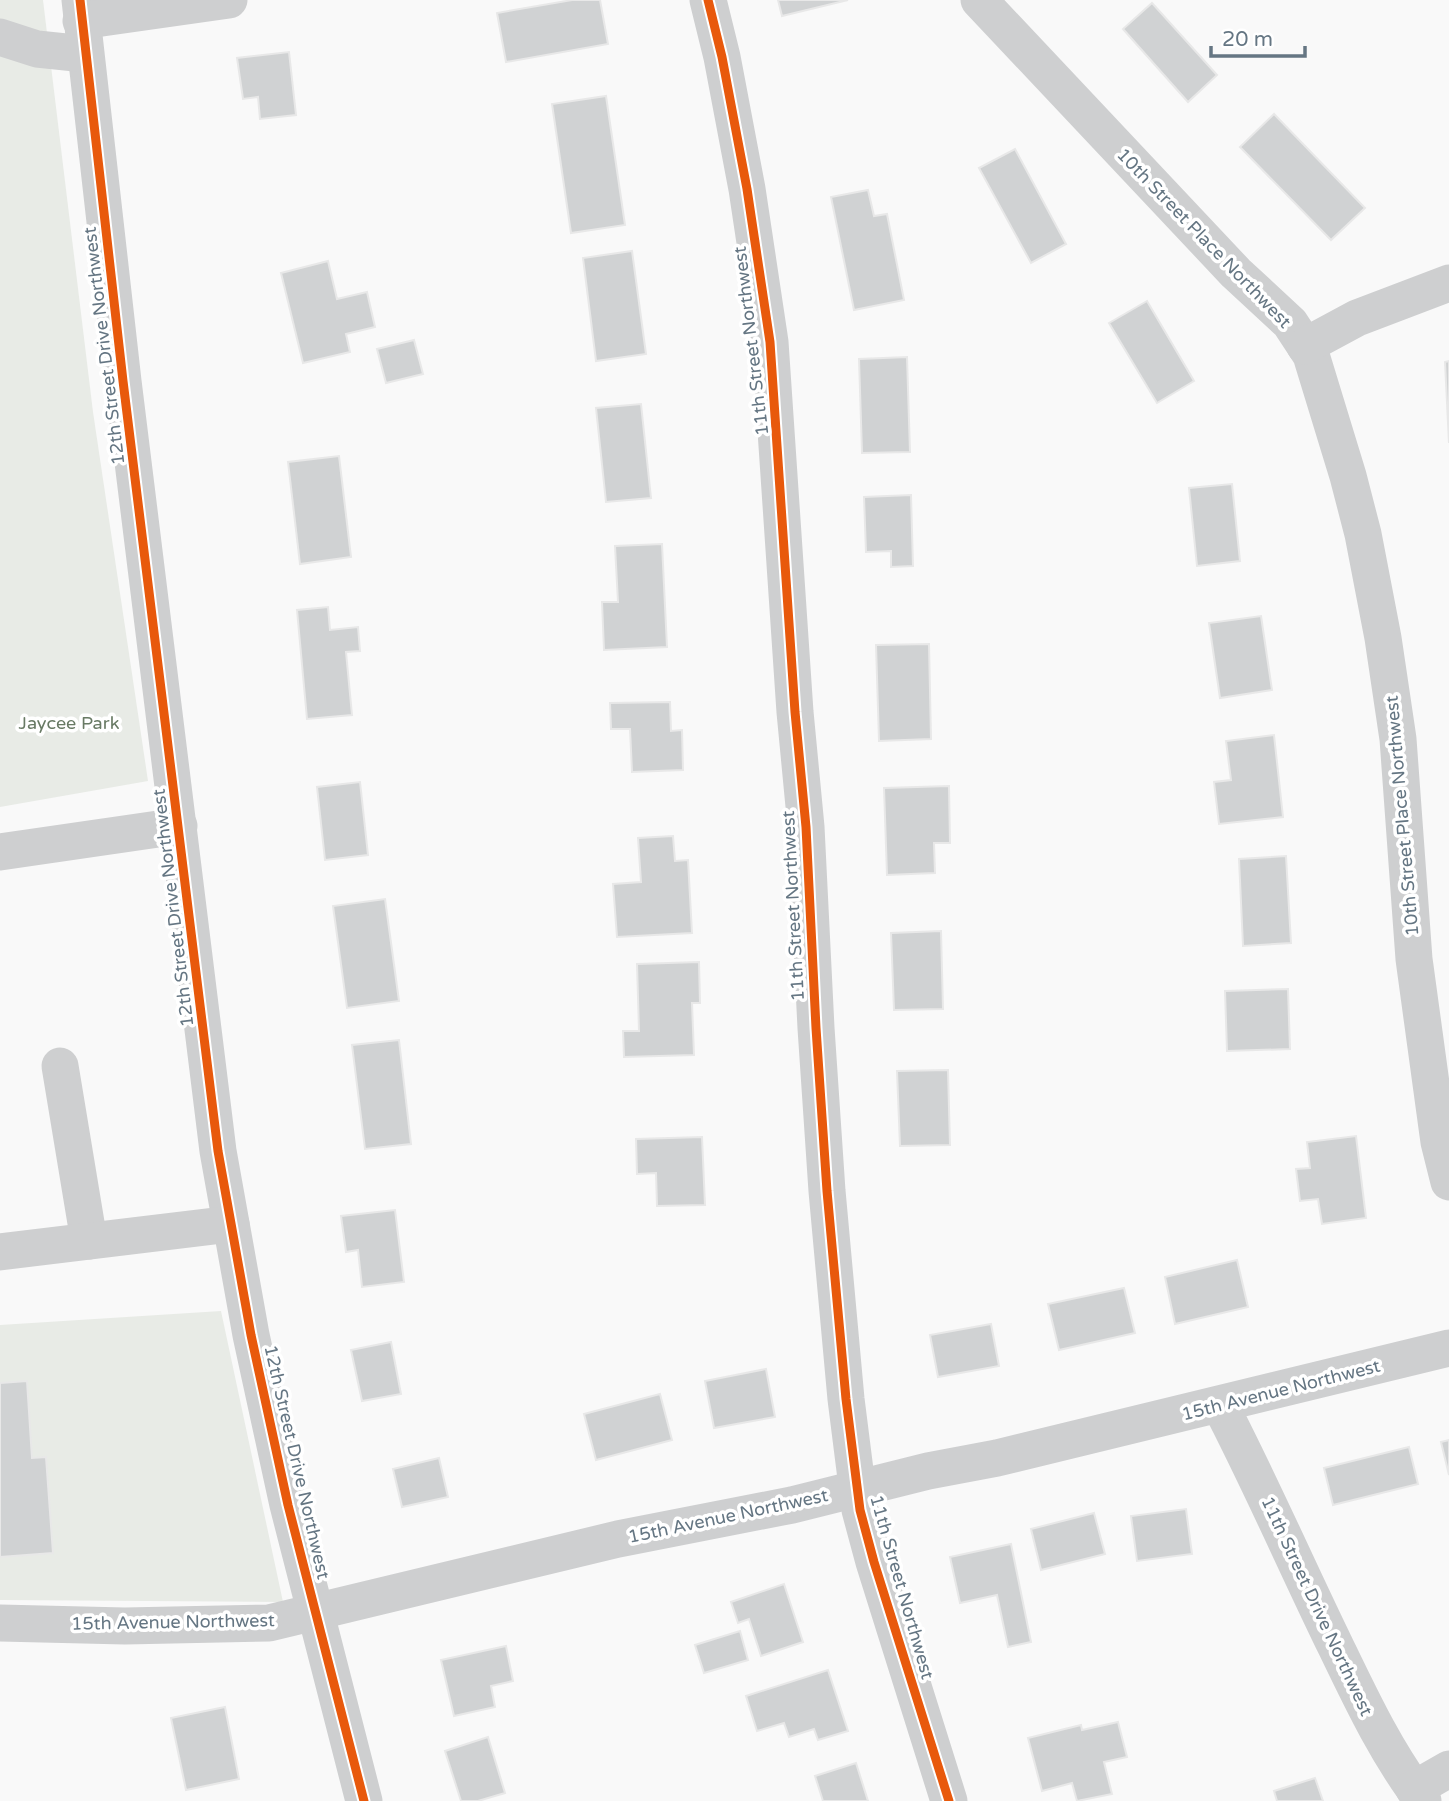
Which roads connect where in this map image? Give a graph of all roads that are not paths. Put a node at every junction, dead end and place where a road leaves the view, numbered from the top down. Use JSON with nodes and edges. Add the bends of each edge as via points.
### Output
{"nodes":[{"id":1,"x":229,"y":0,"type":"edge"},
{"id":2,"x":708,"y":0,"type":"edge"},
{"id":3,"x":979,"y":0,"type":"edge"},
{"id":4,"x":82,"y":25,"type":"edge"},
{"id":5,"x":0,"y":37,"type":"edge"},
{"id":6,"x":1449,"y":283,"type":"edge"},
{"id":7,"x":1305,"y":346,"type":"junction"},
{"id":8,"x":179,"y":827,"type":"junction"},
{"id":9,"x":0,"y":852,"type":"edge"},
{"id":10,"x":60,"y":1066,"type":"dead end"},
{"id":11,"x":1449,"y":1182,"type":"edge"},
{"id":12,"x":231,"y":1224,"type":"junction"},
{"id":13,"x":89,"y":1241,"type":"junction"},
{"id":14,"x":0,"y":1252,"type":"edge"},
{"id":15,"x":1449,"y":1348,"type":"edge"},
{"id":16,"x":1220,"y":1405,"type":"junction"},
{"id":17,"x":858,"y":1489,"type":"junction"},
{"id":18,"x":316,"y":1611,"type":"junction"},
{"id":19,"x":0,"y":1623,"type":"edge"},
{"id":20,"x":1449,"y":1769,"type":"edge"},
{"id":21,"x":1418,"y":1795,"type":"edge"},
{"id":22,"x":364,"y":1801,"type":"edge"},
{"id":23,"x":949,"y":1801,"type":"edge"}],
"edges":[{"from":1,"to":4,"type":"street"},
{"from":2,"to":17,"type":"street","name":"11th Street Northwest","via":[[747,190],[770,342],[827,1191]]},
{"from":3,"to":7,"type":"street","name":"10th Street Place Northwest","via":[[1217,253],[1290,323]]},
{"from":4,"to":5,"type":"street","via":[[37,49]]},
{"from":4,"to":8,"type":"street","name":"12th Street Drive Northwest"},
{"from":6,"to":7,"type":"street","via":[[1357,318]]},
{"from":7,"to":11,"type":"street","name":"10th Street Place Northwest","via":[[1348,476],[1383,638],[1398,738],[1414,959],[1439,1142]]},
{"from":8,"to":9,"type":"street"},
{"from":8,"to":12,"type":"street","name":"12th Street Drive Northwest"},
{"from":10,"to":13,"type":"street"},
{"from":12,"to":13,"type":"street"},
{"from":12,"to":18,"type":"street","name":"12th Street Drive Northwest","via":[[288,1505]]},
{"from":13,"to":14,"type":"street"},
{"from":15,"to":16,"type":"street","name":"15th Avenue Northwest"},
{"from":16,"to":17,"type":"street","name":"15th Avenue Northwest"},
{"from":16,"to":21,"type":"street","name":"11th Street Drive Northwest","via":[[1374,1726]]},
{"from":17,"to":18,"type":"street","name":"15th Avenue Northwest","via":[[618,1539]]},
{"from":17,"to":23,"type":"street","name":"11th Street Northwest","via":[[874,1562]]},
{"from":18,"to":19,"type":"street","name":"15th Avenue Northwest","via":[[270,1623]]},
{"from":18,"to":22,"type":"street","name":"12th Street Drive Northwest"},
{"from":20,"to":21,"type":"street"}]}
